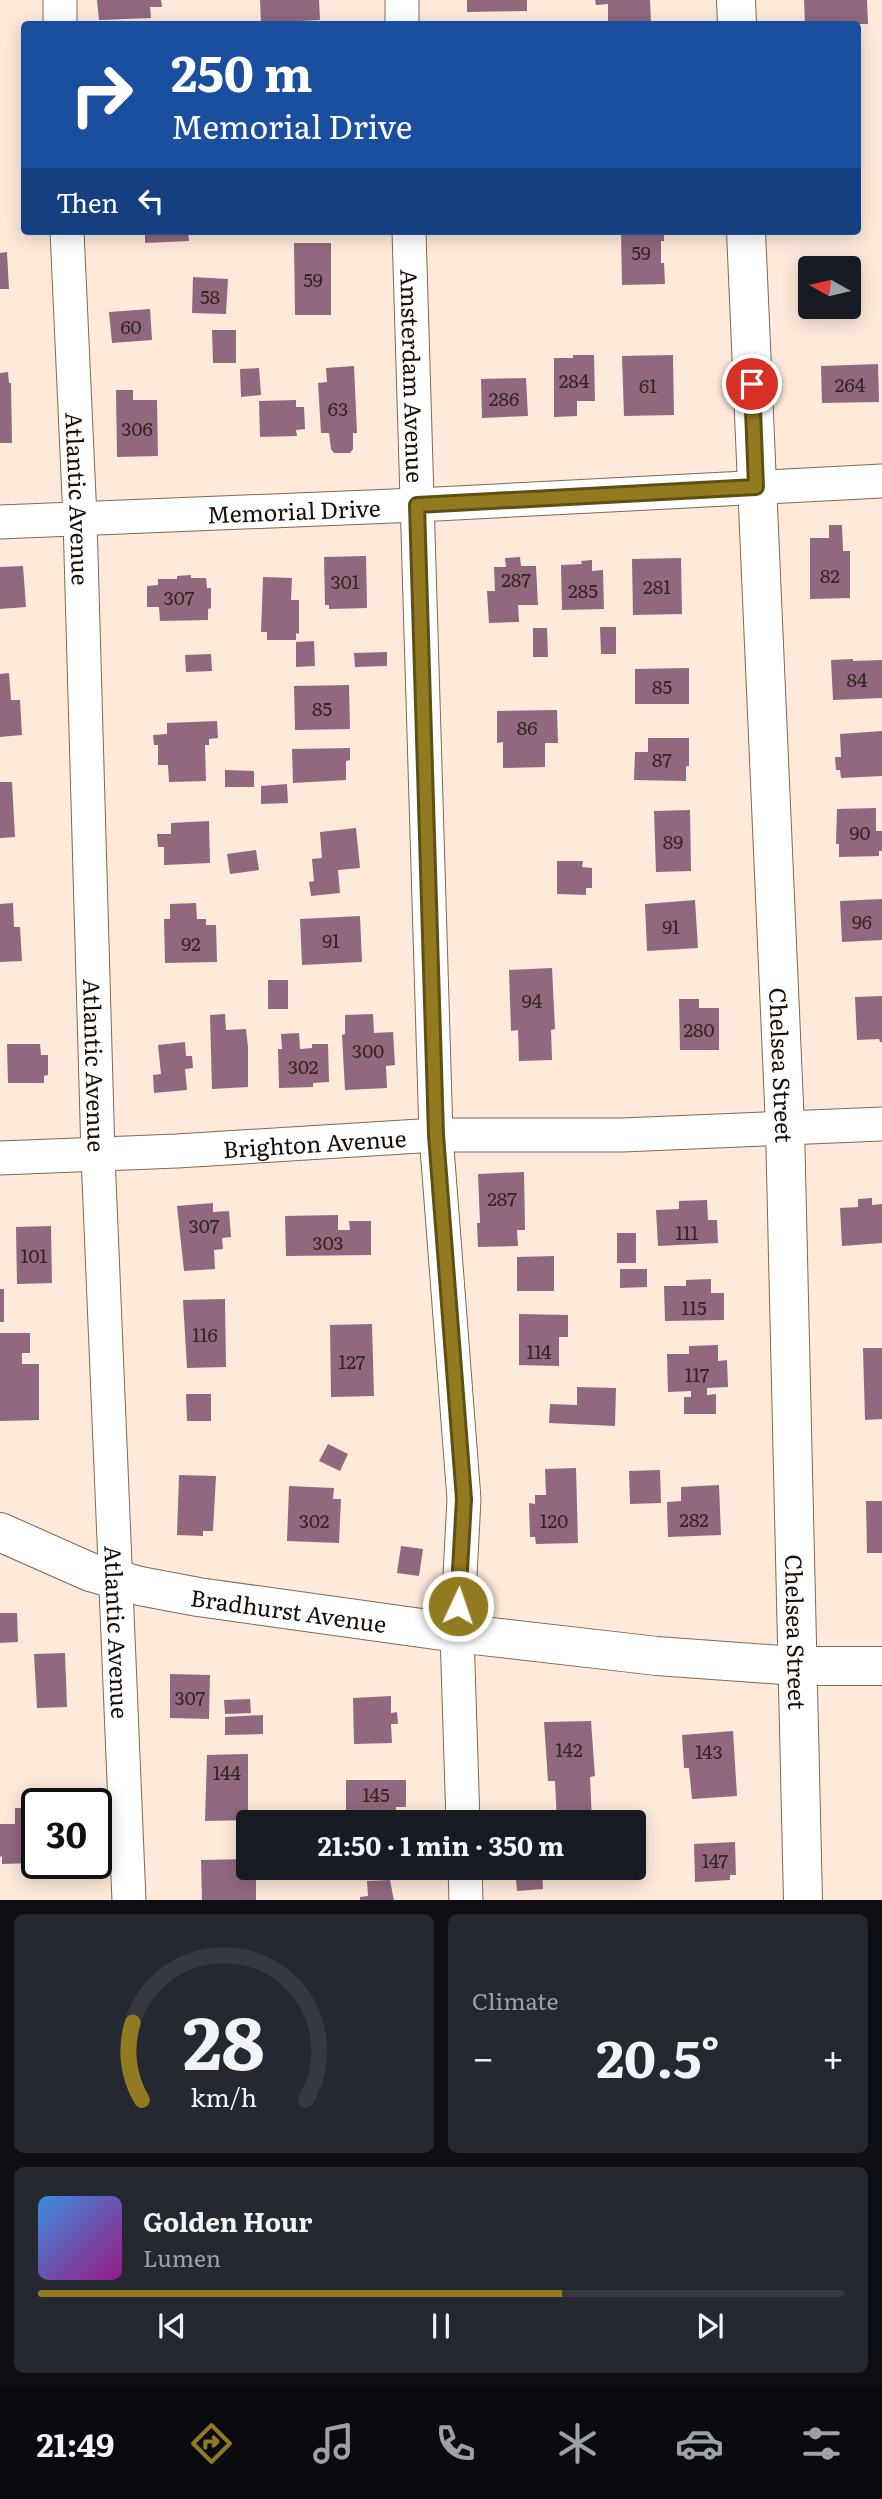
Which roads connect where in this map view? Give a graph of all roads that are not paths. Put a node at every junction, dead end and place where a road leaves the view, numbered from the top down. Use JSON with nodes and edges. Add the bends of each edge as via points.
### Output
{"nodes":[{"id":1,"x":60,"y":0,"type":"edge"},
{"id":2,"x":402,"y":0,"type":"edge"},
{"id":3,"x":737,"y":0,"type":"edge"},
{"id":4,"x":60,"y":21,"type":"edge"},
{"id":5,"x":402,"y":21,"type":"edge"},
{"id":6,"x":737,"y":21,"type":"edge"},
{"id":7,"x":67,"y":235,"type":"edge"},
{"id":8,"x":409,"y":235,"type":"edge"},
{"id":9,"x":746,"y":235,"type":"edge"},
{"id":10,"x":882,"y":481,"type":"edge"},
{"id":11,"x":756,"y":487,"type":"junction"},
{"id":12,"x":417,"y":505,"type":"junction"},
{"id":13,"x":80,"y":519,"type":"junction"},
{"id":14,"x":0,"y":522,"type":"edge"},
{"id":15,"x":882,"y":1124,"type":"edge"},
{"id":16,"x":786,"y":1127,"type":"junction"},
{"id":17,"x":436,"y":1135,"type":"junction"},
{"id":18,"x":98,"y":1155,"type":"junction"},
{"id":19,"x":0,"y":1158,"type":"edge"},
{"id":20,"x":0,"y":1532,"type":"edge"},
{"id":21,"x":114,"y":1580,"type":"junction"},
{"id":22,"x":457,"y":1633,"type":"junction"},
{"id":23,"x":796,"y":1666,"type":"junction"},
{"id":24,"x":882,"y":1666,"type":"edge"},
{"id":25,"x":463,"y":1810,"type":"edge"},
{"id":26,"x":465,"y":1880,"type":"edge"},
{"id":27,"x":129,"y":1900,"type":"edge"},
{"id":28,"x":466,"y":1900,"type":"edge"},
{"id":29,"x":803,"y":1900,"type":"edge"}],
"edges":[{"from":1,"to":4,"type":"street"},
{"from":2,"to":5,"type":"street"},
{"from":3,"to":6,"type":"street"},
{"from":7,"to":13,"type":"street","name":"Atlantic Avenue"},
{"from":8,"to":12,"type":"street","name":"Amsterdam Avenue"},
{"from":9,"to":11,"type":"street","name":"Chelsea Street"},
{"from":10,"to":11,"type":"street","name":"Memorial Drive"},
{"from":11,"to":12,"type":"street","name":"Memorial Drive"},
{"from":11,"to":16,"type":"street","name":"Chelsea Street"},
{"from":12,"to":13,"type":"street","name":"Memorial Drive"},
{"from":12,"to":17,"type":"street","name":"Amsterdam Avenue"},
{"from":13,"to":14,"type":"street","name":"Memorial Drive"},
{"from":13,"to":18,"type":"street","name":"Atlantic Avenue"},
{"from":15,"to":16,"type":"street","name":"Brighton Avenue"},
{"from":16,"to":17,"type":"street","name":"Brighton Avenue","via":[[622,1135]]},
{"from":16,"to":23,"type":"street","name":"Chelsea Street"},
{"from":17,"to":18,"type":"street","name":"Brighton Avenue"},
{"from":17,"to":22,"type":"street","name":"Amsterdam Avenue","via":[[464,1499]]},
{"from":18,"to":19,"type":"street","name":"Brighton Avenue"},
{"from":18,"to":21,"type":"street","name":"Atlantic Avenue"},
{"from":20,"to":21,"type":"street","name":"Bradhurst Avenue"},
{"from":21,"to":22,"type":"street","name":"Bradhurst Avenue","via":[[198,1597]]},
{"from":21,"to":27,"type":"street","name":"Atlantic Avenue"},
{"from":22,"to":23,"type":"street","name":"Bradhurst Avenue","via":[[657,1656]]},
{"from":22,"to":25,"type":"street","name":"Amsterdam Avenue"},
{"from":23,"to":24,"type":"street","name":"Bradhurst Avenue"},
{"from":23,"to":29,"type":"street","name":"Chelsea Street"},
{"from":26,"to":28,"type":"street"}]}
